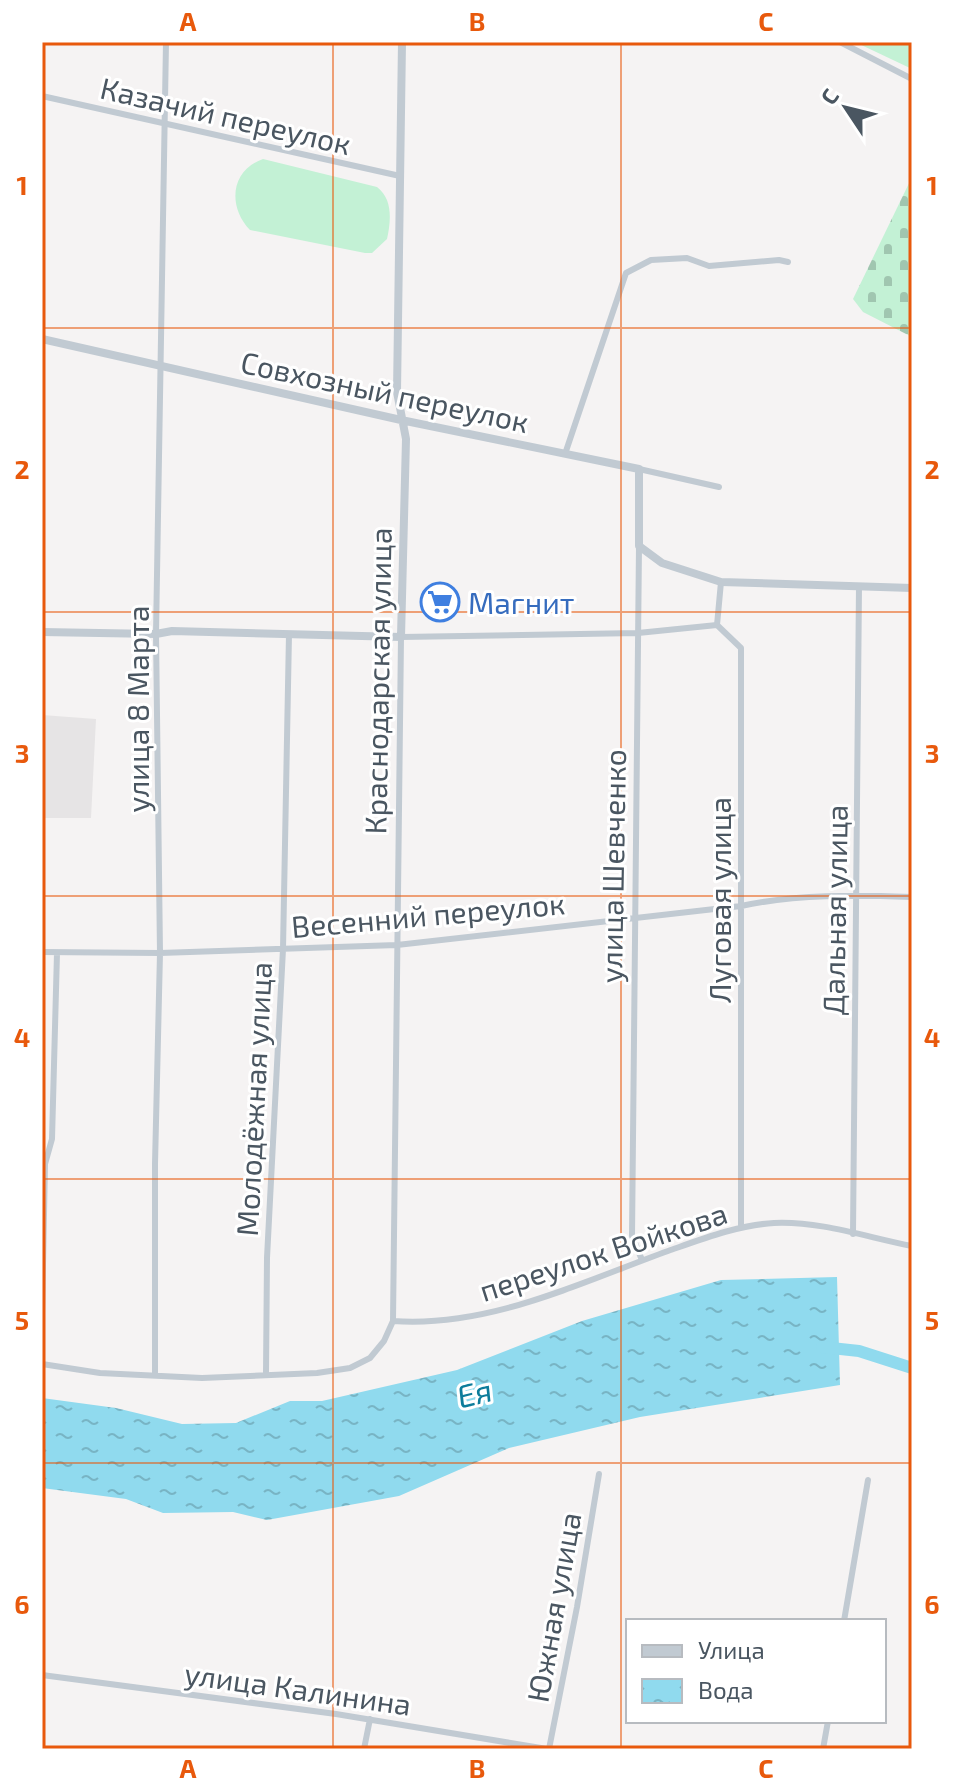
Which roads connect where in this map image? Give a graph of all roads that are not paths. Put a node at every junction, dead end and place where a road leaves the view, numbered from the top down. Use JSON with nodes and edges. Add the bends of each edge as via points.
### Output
{"nodes":[{"id":1,"x":166,"y":42,"type":"edge"},
{"id":2,"x":402,"y":42,"type":"edge"},
{"id":3,"x":840,"y":42,"type":"edge"},
{"id":4,"x":912,"y":79,"type":"edge"},
{"id":5,"x":42,"y":96,"type":"edge"},
{"id":6,"x":165,"y":124,"type":"junction"},
{"id":7,"x":400,"y":176,"type":"junction"},
{"id":8,"x":788,"y":262,"type":"dead end"},
{"id":9,"x":42,"y":339,"type":"edge"},
{"id":10,"x":162,"y":366,"type":"junction"},
{"id":11,"x":401,"y":420,"type":"junction"},
{"id":12,"x":565,"y":454,"type":"junction"},
{"id":13,"x":639,"y":469,"type":"junction"},
{"id":14,"x":719,"y":487,"type":"dead end"},
{"id":15,"x":639,"y":546,"type":"junction"},
{"id":16,"x":721,"y":582,"type":"junction"},
{"id":17,"x":859,"y":586,"type":"junction"},
{"id":18,"x":912,"y":588,"type":"edge"},
{"id":19,"x":717,"y":625,"type":"junction"},
{"id":20,"x":42,"y":632,"type":"edge"},
{"id":21,"x":638,"y":633,"type":"junction"},
{"id":22,"x":156,"y":634,"type":"junction"},
{"id":23,"x":289,"y":634,"type":"junction"},
{"id":24,"x":401,"y":637,"type":"junction"},
{"id":25,"x":856,"y":895,"type":"junction"},
{"id":26,"x":912,"y":897,"type":"edge"},
{"id":27,"x":741,"y":906,"type":"junction"},
{"id":28,"x":635,"y":917,"type":"junction"},
{"id":29,"x":397,"y":945,"type":"junction"},
{"id":30,"x":283,"y":949,"type":"junction"},
{"id":31,"x":42,"y":952,"type":"edge"},
{"id":32,"x":57,"y":953,"type":"junction"},
{"id":33,"x":160,"y":953,"type":"junction"},
{"id":34,"x":741,"y":1228,"type":"junction"},
{"id":35,"x":853,"y":1234,"type":"junction"},
{"id":36,"x":912,"y":1246,"type":"edge"},
{"id":37,"x":642,"y":1260,"type":"junction"},
{"id":38,"x":42,"y":1314,"type":"edge"},
{"id":39,"x":393,"y":1321,"type":"junction"},
{"id":40,"x":42,"y":1364,"type":"edge"},
{"id":41,"x":266,"y":1374,"type":"junction"},
{"id":42,"x":155,"y":1375,"type":"junction"},
{"id":43,"x":599,"y":1474,"type":"dead end"},
{"id":44,"x":868,"y":1480,"type":"dead end"},
{"id":45,"x":844,"y":1619,"type":"edge"},
{"id":46,"x":42,"y":1675,"type":"edge"},
{"id":47,"x":370,"y":1719,"type":"junction"},
{"id":48,"x":828,"y":1723,"type":"edge"},
{"id":49,"x":364,"y":1749,"type":"edge"},
{"id":50,"x":548,"y":1749,"type":"edge"},
{"id":51,"x":823,"y":1749,"type":"edge"}],
"edges":[{"from":1,"to":6,"type":"street","name":"улица 8 Марта"},
{"from":2,"to":7,"type":"street","name":"Краснодарская улица"},
{"from":3,"to":4,"type":"street"},
{"from":5,"to":6,"type":"street","name":"Казачий переулок"},
{"from":6,"to":7,"type":"street","name":"Казачий переулок"},
{"from":6,"to":10,"type":"street","name":"улица 8 Марта"},
{"from":7,"to":11,"type":"street","name":"Краснодарская улица"},
{"from":8,"to":12,"type":"street","via":[[709,266],[675,258],[651,260],[626,273]]},
{"from":9,"to":10,"type":"street","name":"Совхозный переулок"},
{"from":10,"to":11,"type":"street","name":"Совхозный переулок"},
{"from":10,"to":22,"type":"street","name":"улица 8 Марта"},
{"from":11,"to":12,"type":"street","name":"Совхозный переулок"},
{"from":11,"to":24,"type":"street","name":"Краснодарская улица","via":[[406,439]]},
{"from":12,"to":13,"type":"street","name":"Совхозный переулок"},
{"from":13,"to":14,"type":"street","name":"Совхозный переулок"},
{"from":13,"to":15,"type":"street","name":"улица Шевченко"},
{"from":15,"to":16,"type":"street","via":[[662,563]]},
{"from":15,"to":21,"type":"street","name":"улица Шевченко"},
{"from":16,"to":17,"type":"street"},
{"from":16,"to":19,"type":"street"},
{"from":17,"to":18,"type":"street"},
{"from":17,"to":25,"type":"street","name":"Дальная улица"},
{"from":19,"to":21,"type":"street"},
{"from":19,"to":27,"type":"street","name":"Луговая улица","via":[[741,648]]},
{"from":20,"to":22,"type":"street"},
{"from":21,"to":24,"type":"street"},
{"from":21,"to":28,"type":"street","name":"улица Шевченко"},
{"from":22,"to":23,"type":"street"},
{"from":22,"to":33,"type":"street","name":"улица 8 Марта"},
{"from":23,"to":24,"type":"street"},
{"from":23,"to":30,"type":"street","name":"Молодёжная улица"},
{"from":24,"to":29,"type":"street","name":"Краснодарская улица"},
{"from":25,"to":26,"type":"street","name":"Весенний переулок"},
{"from":25,"to":27,"type":"street","name":"Весенний переулок"},
{"from":25,"to":35,"type":"street","name":"Дальная улица"},
{"from":27,"to":28,"type":"street","name":"Весенний переулок"},
{"from":27,"to":34,"type":"street","name":"Луговая улица"},
{"from":28,"to":29,"type":"street","name":"Весенний переулок"},
{"from":28,"to":37,"type":"street","name":"улица Шевченко","via":[[632,1236]]},
{"from":29,"to":30,"type":"street","name":"Весенний переулок"},
{"from":29,"to":39,"type":"street","name":"Краснодарская улица"},
{"from":30,"to":33,"type":"street","name":"Весенний переулок"},
{"from":30,"to":41,"type":"street","name":"Молодёжная улица"},
{"from":31,"to":32,"type":"street","name":"Весенний переулок"},
{"from":32,"to":33,"type":"street","name":"Весенний переулок"},
{"from":32,"to":38,"type":"street"},
{"from":33,"to":42,"type":"street","name":"улица 8 Марта"},
{"from":34,"to":35,"type":"street","name":"переулок Войкова","via":[[817,1224]]},
{"from":34,"to":37,"type":"street","name":"переулок Войкова"},
{"from":35,"to":36,"type":"street","name":"переулок Войкова"},
{"from":37,"to":39,"type":"street","name":"переулок Войкова","via":[[517,1307],[431,1323]]},
{"from":39,"to":41,"type":"street","via":[[370,1358],[350,1368]]},
{"from":40,"to":42,"type":"street"},
{"from":41,"to":42,"type":"street"},
{"from":43,"to":50,"type":"street","name":"Южная улица"},
{"from":44,"to":45,"type":"street"},
{"from":46,"to":47,"type":"street","name":"улица Калинина"},
{"from":47,"to":49,"type":"street"},
{"from":47,"to":50,"type":"street","name":"улица Калинина"},
{"from":48,"to":51,"type":"street"}]}
